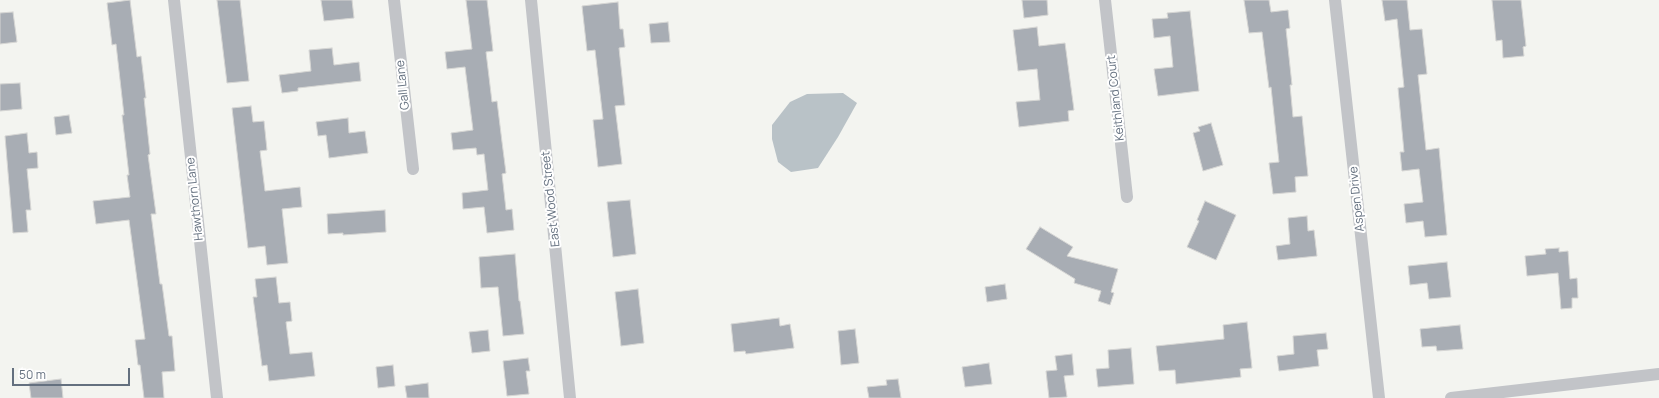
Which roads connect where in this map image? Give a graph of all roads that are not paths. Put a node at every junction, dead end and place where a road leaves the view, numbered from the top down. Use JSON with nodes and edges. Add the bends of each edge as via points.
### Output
{"nodes":[{"id":1,"x":174,"y":0,"type":"edge"},
{"id":2,"x":394,"y":0,"type":"edge"},
{"id":3,"x":531,"y":0,"type":"edge"},
{"id":4,"x":1105,"y":0,"type":"edge"},
{"id":5,"x":1335,"y":0,"type":"edge"},
{"id":6,"x":413,"y":169,"type":"dead end"},
{"id":7,"x":1127,"y":197,"type":"dead end"},
{"id":8,"x":1659,"y":374,"type":"edge"},
{"id":9,"x":217,"y":398,"type":"edge"},
{"id":10,"x":570,"y":398,"type":"edge"},
{"id":11,"x":1379,"y":398,"type":"edge"},
{"id":12,"x":1451,"y":398,"type":"edge"}],
"edges":[{"from":1,"to":9,"type":"street","name":"Hawthorn Lane"},
{"from":2,"to":6,"type":"street","name":"Gall Lane"},
{"from":3,"to":10,"type":"street","name":"East Wood Street"},
{"from":4,"to":7,"type":"street","name":"Keithland Court"},
{"from":5,"to":11,"type":"street","name":"Aspen Drive"},
{"from":8,"to":12,"type":"street"}]}
